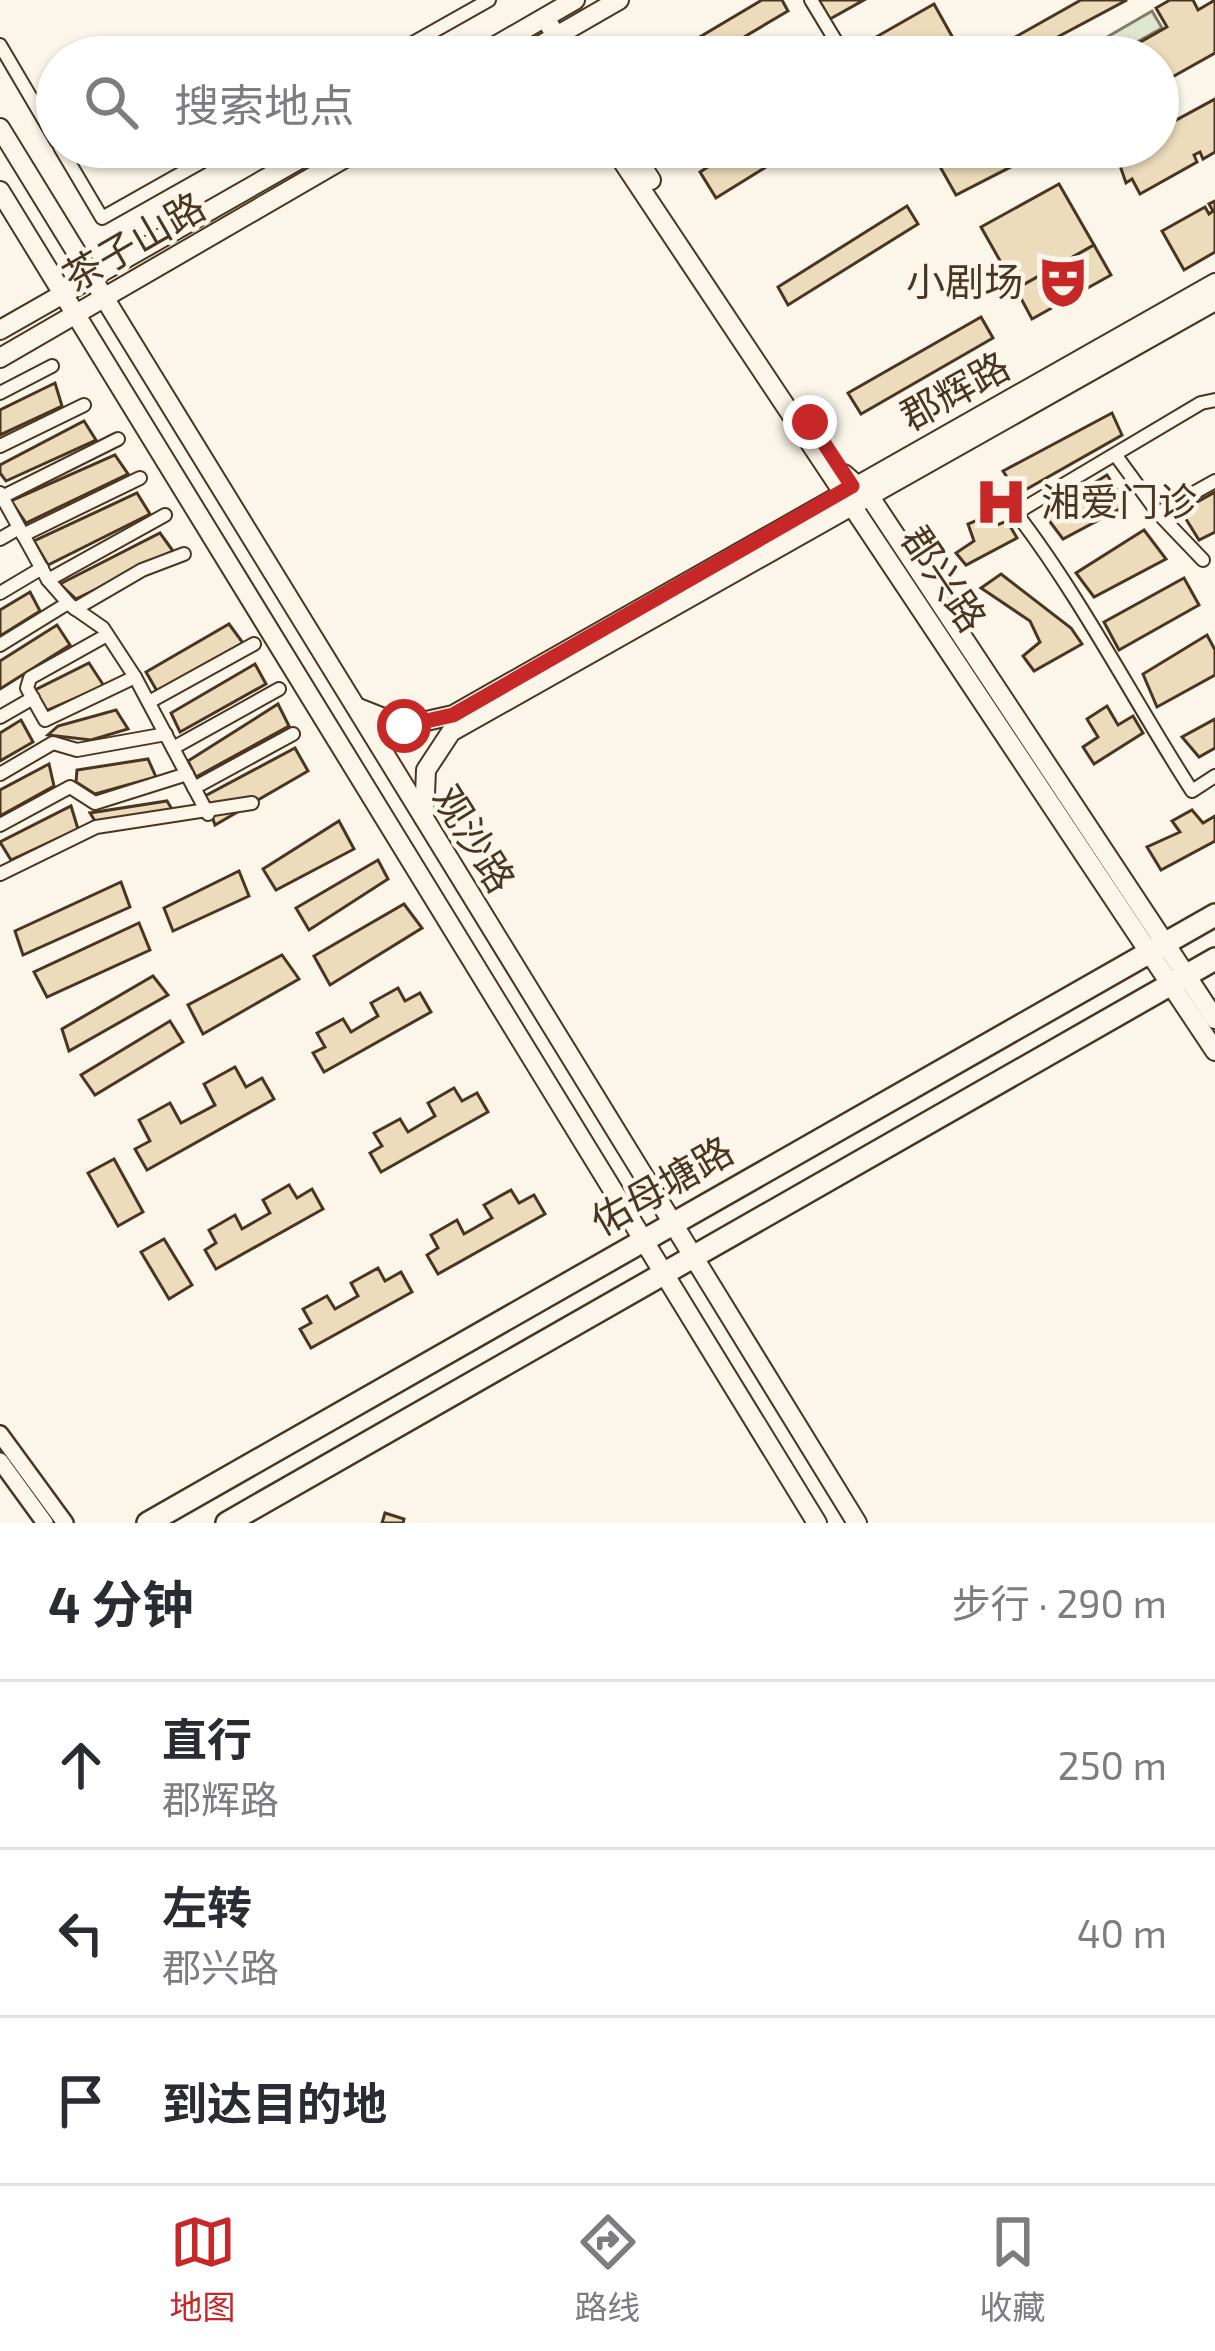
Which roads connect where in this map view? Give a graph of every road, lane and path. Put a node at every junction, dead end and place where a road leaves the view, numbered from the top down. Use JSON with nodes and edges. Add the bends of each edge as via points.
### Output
{"nodes":[{"id":1,"x":489,"y":0,"type":"edge"},
{"id":2,"x":575,"y":0,"type":"edge"},
{"id":3,"x":619,"y":0,"type":"edge"},
{"id":4,"x":811,"y":0,"type":"edge"},
{"id":5,"x":538,"y":21,"type":"junction"},
{"id":6,"x":425,"y":36,"type":"edge"},
{"id":7,"x":512,"y":36,"type":"edge"},
{"id":8,"x":546,"y":36,"type":"edge"},
{"id":9,"x":566,"y":36,"type":"edge"},
{"id":10,"x":832,"y":36,"type":"edge"},
{"id":11,"x":0,"y":45,"type":"edge"},
{"id":12,"x":36,"y":106,"type":"edge"},
{"id":13,"x":0,"y":128,"type":"edge"},
{"id":14,"x":72,"y":168,"type":"edge"},
{"id":15,"x":191,"y":168,"type":"edge"},
{"id":16,"x":284,"y":168,"type":"edge"},
{"id":17,"x":327,"y":168,"type":"edge"},
{"id":18,"x":628,"y":168,"type":"edge"},
{"id":19,"x":643,"y":168,"type":"edge"},
{"id":20,"x":0,"y":191,"type":"edge"},
{"id":21,"x":89,"y":278,"type":"junction"},
{"id":22,"x":1215,"y":283,"type":"edge"},
{"id":23,"x":60,"y":295,"type":"junction"},
{"id":24,"x":101,"y":298,"type":"junction"},
{"id":25,"x":1215,"y":301,"type":"edge"},
{"id":26,"x":72,"y":316,"type":"junction"},
{"id":27,"x":0,"y":330,"type":"edge"},
{"id":28,"x":0,"y":358,"type":"edge"},
{"id":29,"x":52,"y":366,"type":"dead end"},
{"id":30,"x":0,"y":394,"type":"edge"},
{"id":31,"x":1215,"y":400,"type":"edge"},
{"id":32,"x":84,"y":405,"type":"dead end"},
{"id":33,"x":118,"y":439,"type":"dead end"},
{"id":34,"x":0,"y":446,"type":"edge"},
{"id":35,"x":1117,"y":457,"type":"junction"},
{"id":36,"x":140,"y":478,"type":"dead end"},
{"id":37,"x":1215,"y":481,"type":"edge"},
{"id":38,"x":1,"y":495,"type":"edge"},
{"id":39,"x":855,"y":495,"type":"junction"},
{"id":40,"x":1158,"y":513,"type":"junction"},
{"id":41,"x":165,"y":515,"type":"dead end"},
{"id":42,"x":21,"y":531,"type":"junction"},
{"id":43,"x":0,"y":539,"type":"edge"},
{"id":44,"x":184,"y":554,"type":"dead end"},
{"id":45,"x":1203,"y":560,"type":"dead end"},
{"id":46,"x":45,"y":574,"type":"junction"},
{"id":47,"x":0,"y":593,"type":"edge"},
{"id":48,"x":72,"y":606,"type":"junction"},
{"id":49,"x":107,"y":634,"type":"junction"},
{"id":50,"x":254,"y":644,"type":"dead end"},
{"id":51,"x":0,"y":645,"type":"edge"},
{"id":52,"x":135,"y":677,"type":"junction"},
{"id":53,"x":279,"y":688,"type":"dead end"},
{"id":54,"x":33,"y":698,"type":"junction"},
{"id":55,"x":347,"y":699,"type":"junction"},
{"id":56,"x":149,"y":702,"type":"junction"},
{"id":57,"x":0,"y":718,"type":"edge"},
{"id":58,"x":166,"y":734,"type":"junction"},
{"id":59,"x":292,"y":734,"type":"dead end"},
{"id":60,"x":173,"y":748,"type":"junction"},
{"id":61,"x":0,"y":774,"type":"edge"},
{"id":62,"x":1215,"y":776,"type":"edge"},
{"id":63,"x":190,"y":781,"type":"junction"},
{"id":64,"x":252,"y":803,"type":"dead end"},
{"id":65,"x":208,"y":814,"type":"junction"},
{"id":66,"x":425,"y":823,"type":"junction"},
{"id":67,"x":0,"y":825,"type":"edge"},
{"id":68,"x":0,"y":874,"type":"edge"},
{"id":69,"x":1215,"y":915,"type":"edge"},
{"id":70,"x":1157,"y":947,"type":"junction"},
{"id":71,"x":1215,"y":959,"type":"edge"},
{"id":72,"x":1178,"y":980,"type":"junction"},
{"id":73,"x":1215,"y":1019,"type":"edge"},
{"id":74,"x":1215,"y":1051,"type":"edge"},
{"id":75,"x":672,"y":1222,"type":"junction"},
{"id":76,"x":641,"y":1239,"type":"junction"},
{"id":77,"x":694,"y":1258,"type":"junction"},
{"id":78,"x":664,"y":1276,"type":"junction"},
{"id":79,"x":0,"y":1434,"type":"edge"},
{"id":80,"x":0,"y":1461,"type":"edge"},
{"id":81,"x":45,"y":1523,"type":"edge"},
{"id":82,"x":65,"y":1523,"type":"edge"},
{"id":83,"x":148,"y":1523,"type":"edge"},
{"id":84,"x":227,"y":1523,"type":"edge"},
{"id":85,"x":817,"y":1523,"type":"edge"},
{"id":86,"x":857,"y":1523,"type":"edge"}],
"edges":[{"from":1,"to":6,"type":"street"},
{"from":2,"to":5,"type":"main road"},
{"from":3,"to":9,"type":"main road"},
{"from":4,"to":10,"type":"street"},
{"from":5,"to":7,"type":"main road"},
{"from":5,"to":8,"type":"main road"},
{"from":11,"to":12,"type":"street"},
{"from":13,"to":21,"type":"main road","name":"观沙路"},
{"from":14,"to":15,"type":"street","via":[[102,218]]},
{"from":16,"to":21,"type":"main road","name":"茶子山路"},
{"from":17,"to":24,"type":"main road","name":"茶子山路"},
{"from":18,"to":39,"type":"main road","name":"郡兴路"},
{"from":19,"to":39,"type":"main road","name":"郡兴路"},
{"from":20,"to":23,"type":"main road","name":"观沙路"},
{"from":21,"to":23,"type":"main road","name":"茶子山路"},
{"from":21,"to":24,"type":"main road","name":"观沙路"},
{"from":22,"to":39,"type":"main road","name":"郡辉路"},
{"from":23,"to":26,"type":"main road","name":"观沙路"},
{"from":23,"to":27,"type":"main road","name":"茶子山路"},
{"from":24,"to":26,"type":"main road","name":"茶子山路"},
{"from":24,"to":55,"type":"main road","name":"观沙路"},
{"from":25,"to":39,"type":"main road","name":"郡辉路"},
{"from":26,"to":28,"type":"main road","name":"茶子山路"},
{"from":26,"to":76,"type":"main road","name":"观沙路"},
{"from":29,"to":30,"type":"street"},
{"from":31,"to":35,"type":"street"},
{"from":32,"to":34,"type":"street"},
{"from":33,"to":38,"type":"street"},
{"from":35,"to":40,"type":"street"},
{"from":35,"to":62,"type":"street","via":[[1016,513],[1058,567],[1192,791]]},
{"from":36,"to":42,"type":"street"},
{"from":37,"to":40,"type":"street"},
{"from":38,"to":42,"type":"street"},
{"from":39,"to":55,"type":"main road","name":"郡辉路","via":[[442,720],[389,723]]},
{"from":39,"to":66,"type":"main road","name":"郡辉路","via":[[451,732],[426,770]]},
{"from":39,"to":70,"type":"main road","name":"郡兴路"},
{"from":40,"to":45,"type":"street"},
{"from":41,"to":46,"type":"street"},
{"from":42,"to":43,"type":"street"},
{"from":42,"to":46,"type":"street"},
{"from":44,"to":48,"type":"street"},
{"from":46,"to":47,"type":"street"},
{"from":46,"to":48,"type":"street"},
{"from":48,"to":49,"type":"street"},
{"from":48,"to":51,"type":"street"},
{"from":49,"to":52,"type":"street"},
{"from":49,"to":54,"type":"street","via":[[30,678]]},
{"from":50,"to":56,"type":"street"},
{"from":52,"to":54,"type":"street","via":[[45,720]]},
{"from":52,"to":56,"type":"street"},
{"from":53,"to":60,"type":"street"},
{"from":54,"to":57,"type":"street"},
{"from":55,"to":66,"type":"main road","name":"观沙路"},
{"from":56,"to":58,"type":"street"},
{"from":58,"to":60,"type":"street"},
{"from":58,"to":61,"type":"street","via":[[77,750],[53,743]]},
{"from":59,"to":63,"type":"street"},
{"from":60,"to":63,"type":"street"},
{"from":63,"to":65,"type":"street"},
{"from":63,"to":67,"type":"street","via":[[95,803],[70,787]]},
{"from":64,"to":65,"type":"street"},
{"from":65,"to":68,"type":"street","via":[[96,827]]},
{"from":66,"to":75,"type":"main road","name":"观沙路"},
{"from":69,"to":70,"type":"main road","name":"佑母塘路"},
{"from":70,"to":72,"type":"main road","name":"郡兴路"},
{"from":70,"to":75,"type":"main road","name":"佑母塘路"},
{"from":71,"to":72,"type":"main road","name":"佑母塘路"},
{"from":72,"to":73,"type":"main road","name":"郡兴路"},
{"from":72,"to":74,"type":"main road","name":"郡兴路"},
{"from":72,"to":77,"type":"main road","name":"佑母塘路"},
{"from":75,"to":76,"type":"main road","name":"佑母塘路"},
{"from":75,"to":77,"type":"main road","name":"观沙路"},
{"from":76,"to":78,"type":"main road","name":"观沙路"},
{"from":76,"to":83,"type":"main road","name":"佑母塘路"},
{"from":77,"to":78,"type":"main road","name":"佑母塘路"},
{"from":77,"to":86,"type":"main road","name":"观沙路"},
{"from":78,"to":84,"type":"main road","name":"佑母塘路"},
{"from":78,"to":85,"type":"main road","name":"观沙路"},
{"from":79,"to":82,"type":"street"},
{"from":80,"to":81,"type":"street"}]}
